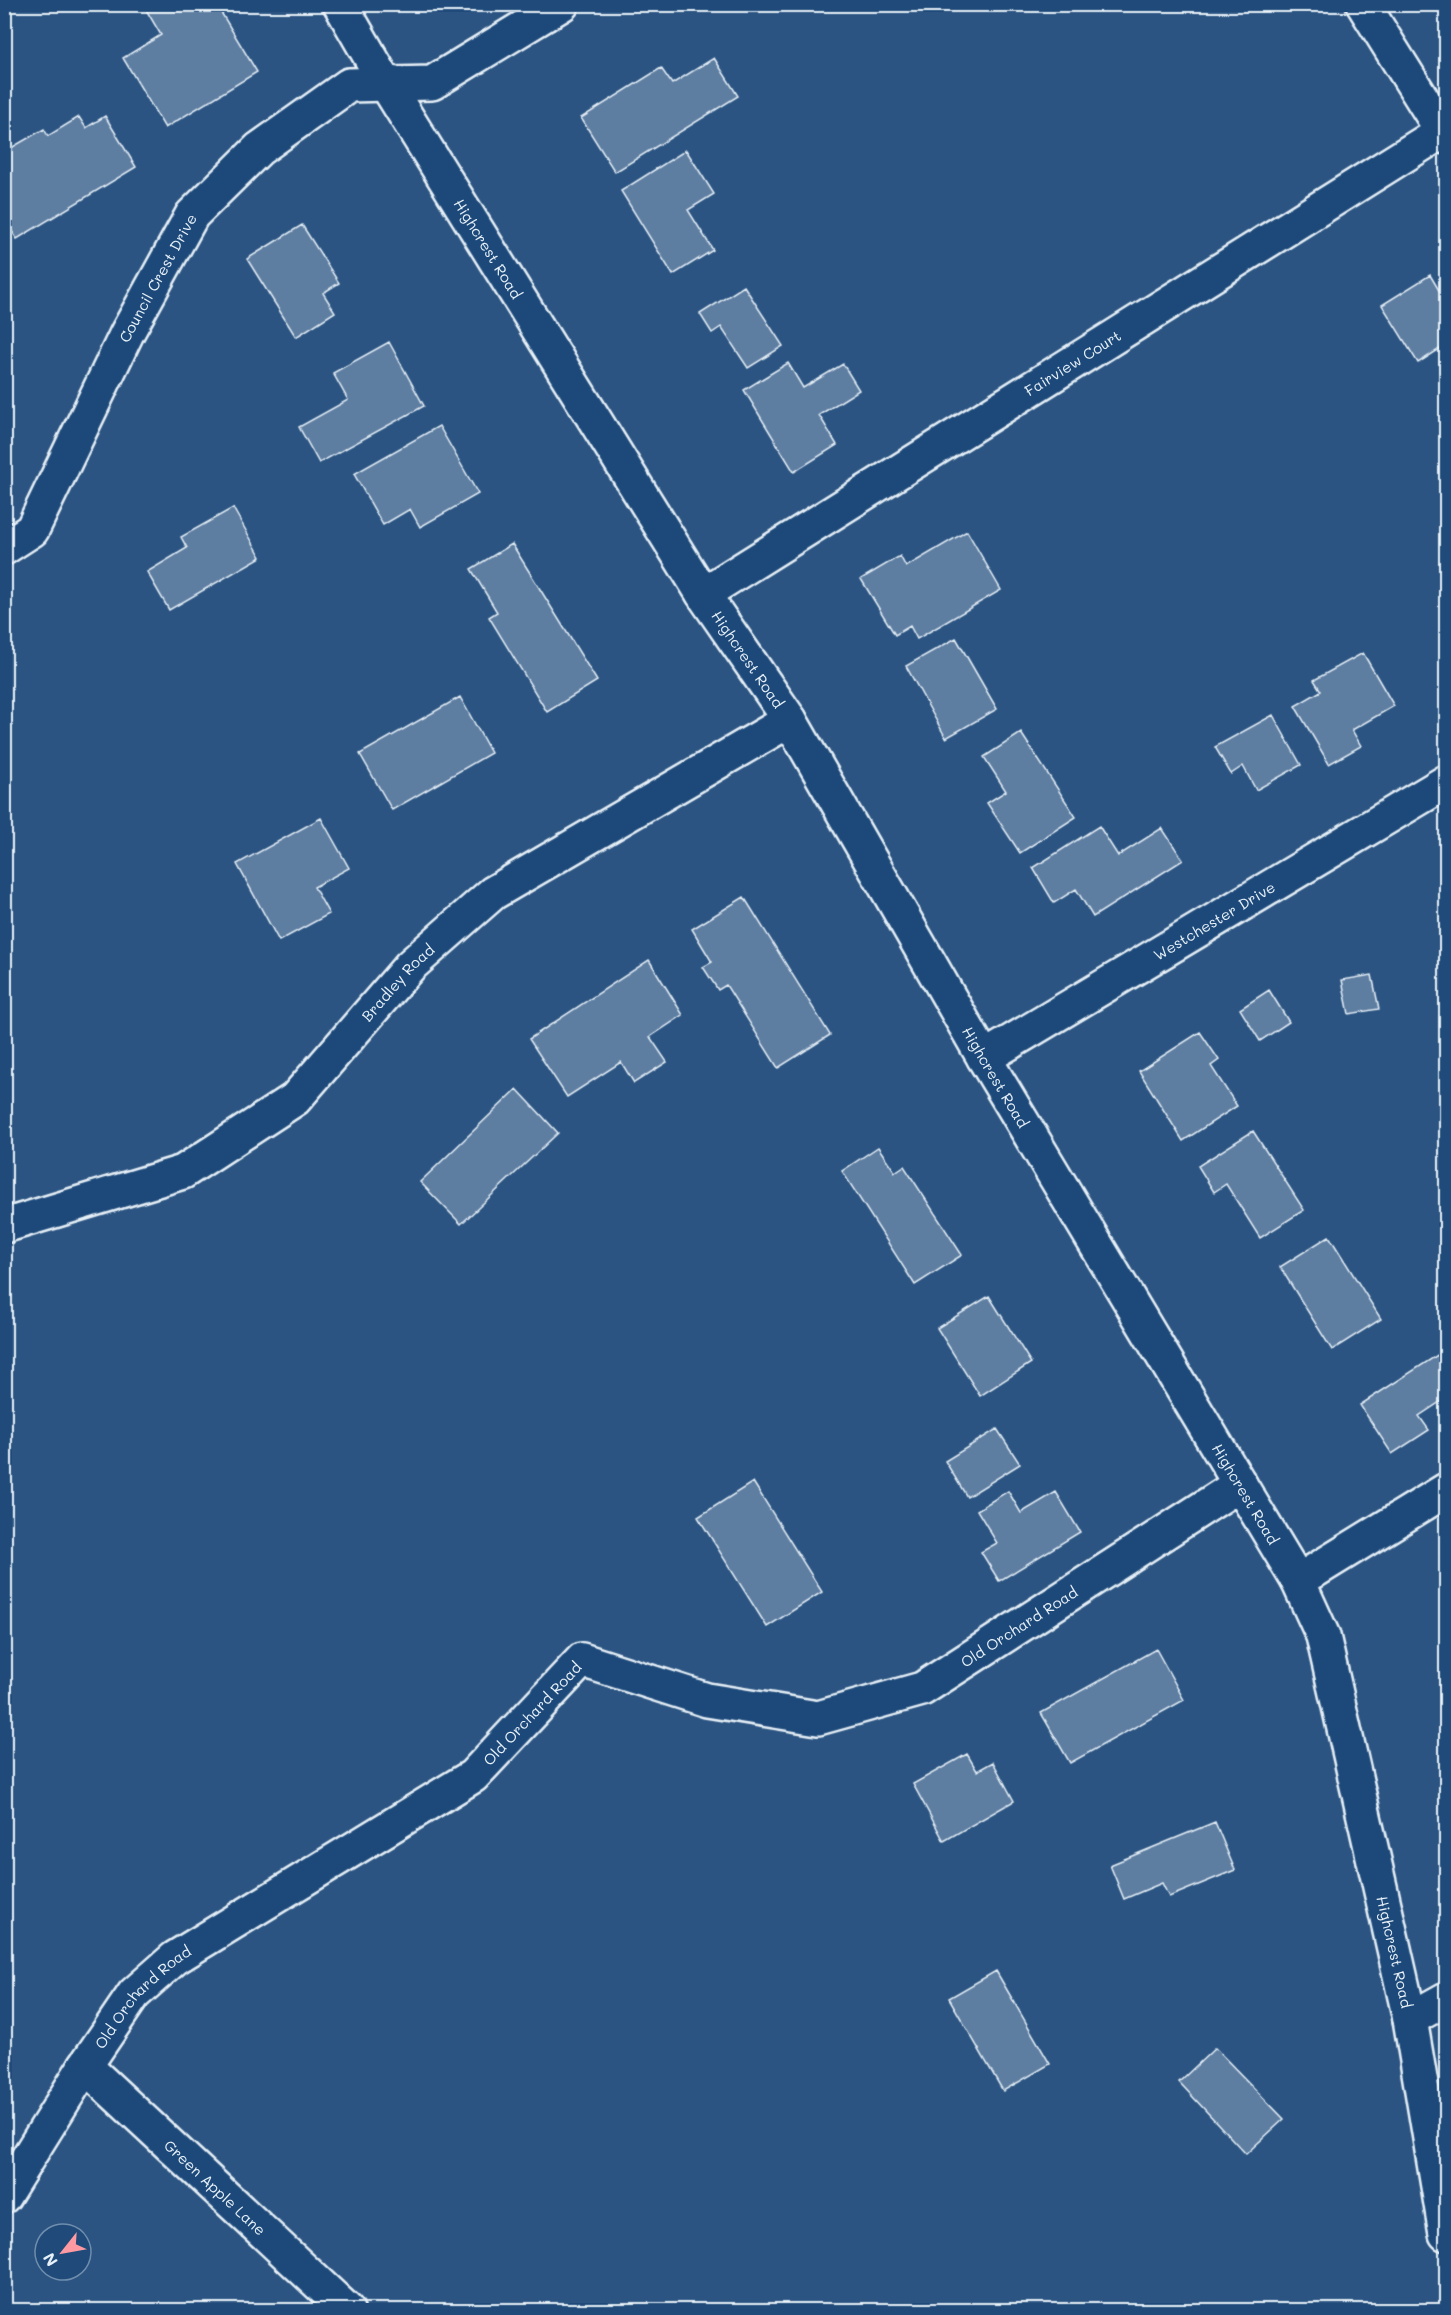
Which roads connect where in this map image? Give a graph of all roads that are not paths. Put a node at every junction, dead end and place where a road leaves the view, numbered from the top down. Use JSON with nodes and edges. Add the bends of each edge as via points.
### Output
{"nodes":[{"id":1,"x":339,"y":4,"type":"edge"},
{"id":2,"x":562,"y":4,"type":"edge"},
{"id":3,"x":1363,"y":4,"type":"edge"},
{"id":4,"x":386,"y":84,"type":"junction"},
{"id":5,"x":1445,"y":134,"type":"edge"},
{"id":6,"x":4,"y":548,"type":"edge"},
{"id":7,"x":703,"y":594,"type":"junction"},
{"id":8,"x":790,"y":720,"type":"junction"},
{"id":9,"x":1446,"y":782,"type":"edge"},
{"id":10,"x":984,"y":1058,"type":"junction"},
{"id":11,"x":4,"y":1226,"type":"edge"},
{"id":12,"x":1240,"y":1484,"type":"junction"},
{"id":13,"x":1446,"y":1490,"type":"edge"},
{"id":14,"x":1298,"y":1581,"type":"junction"},
{"id":15,"x":1446,"y":1999,"type":"edge"},
{"id":16,"x":1410,"y":2019,"type":"junction"},
{"id":17,"x":85,"y":2066,"type":"junction"},
{"id":18,"x":4,"y":2196,"type":"edge"},
{"id":19,"x":1446,"y":2234,"type":"edge"},
{"id":20,"x":347,"y":2310,"type":"edge"}],
"edges":[{"from":1,"to":4,"type":"street","name":"Highcrest Road"},
{"from":2,"to":4,"type":"street","name":"Council Crest Drive","via":[[432,83]]},
{"from":3,"to":5,"type":"street"},
{"from":4,"to":6,"type":"street","name":"Council Crest Drive","via":[[348,85],[259,149],[192,215],[127,333],[33,531]]},
{"from":4,"to":7,"type":"street","name":"Highcrest Road"},
{"from":5,"to":7,"type":"street","name":"Fairview Court"},
{"from":7,"to":8,"type":"street","name":"Highcrest Road"},
{"from":8,"to":10,"type":"street","name":"Highcrest Road"},
{"from":8,"to":11,"type":"street","name":"Bradley Road","via":[[493,893],[410,966],[295,1099],[183,1172]]},
{"from":9,"to":10,"type":"street","name":"Westchester Drive"},
{"from":10,"to":12,"type":"street","name":"Highcrest Road"},
{"from":12,"to":14,"type":"street","name":"Highcrest Road"},
{"from":12,"to":17,"type":"street","name":"Old Orchard Road","via":[[921,1689],[818,1718],[707,1700],[582,1660],[473,1776],[175,1958],[134,1994]]},
{"from":13,"to":14,"type":"street"},
{"from":14,"to":16,"type":"street","name":"Highcrest Road","via":[[1323,1636]]},
{"from":15,"to":16,"type":"street"},
{"from":16,"to":19,"type":"street","name":"Highcrest Road"},
{"from":17,"to":18,"type":"street","name":"Old Orchard Road"},
{"from":17,"to":20,"type":"street","name":"Green Apple Lane"}]}
